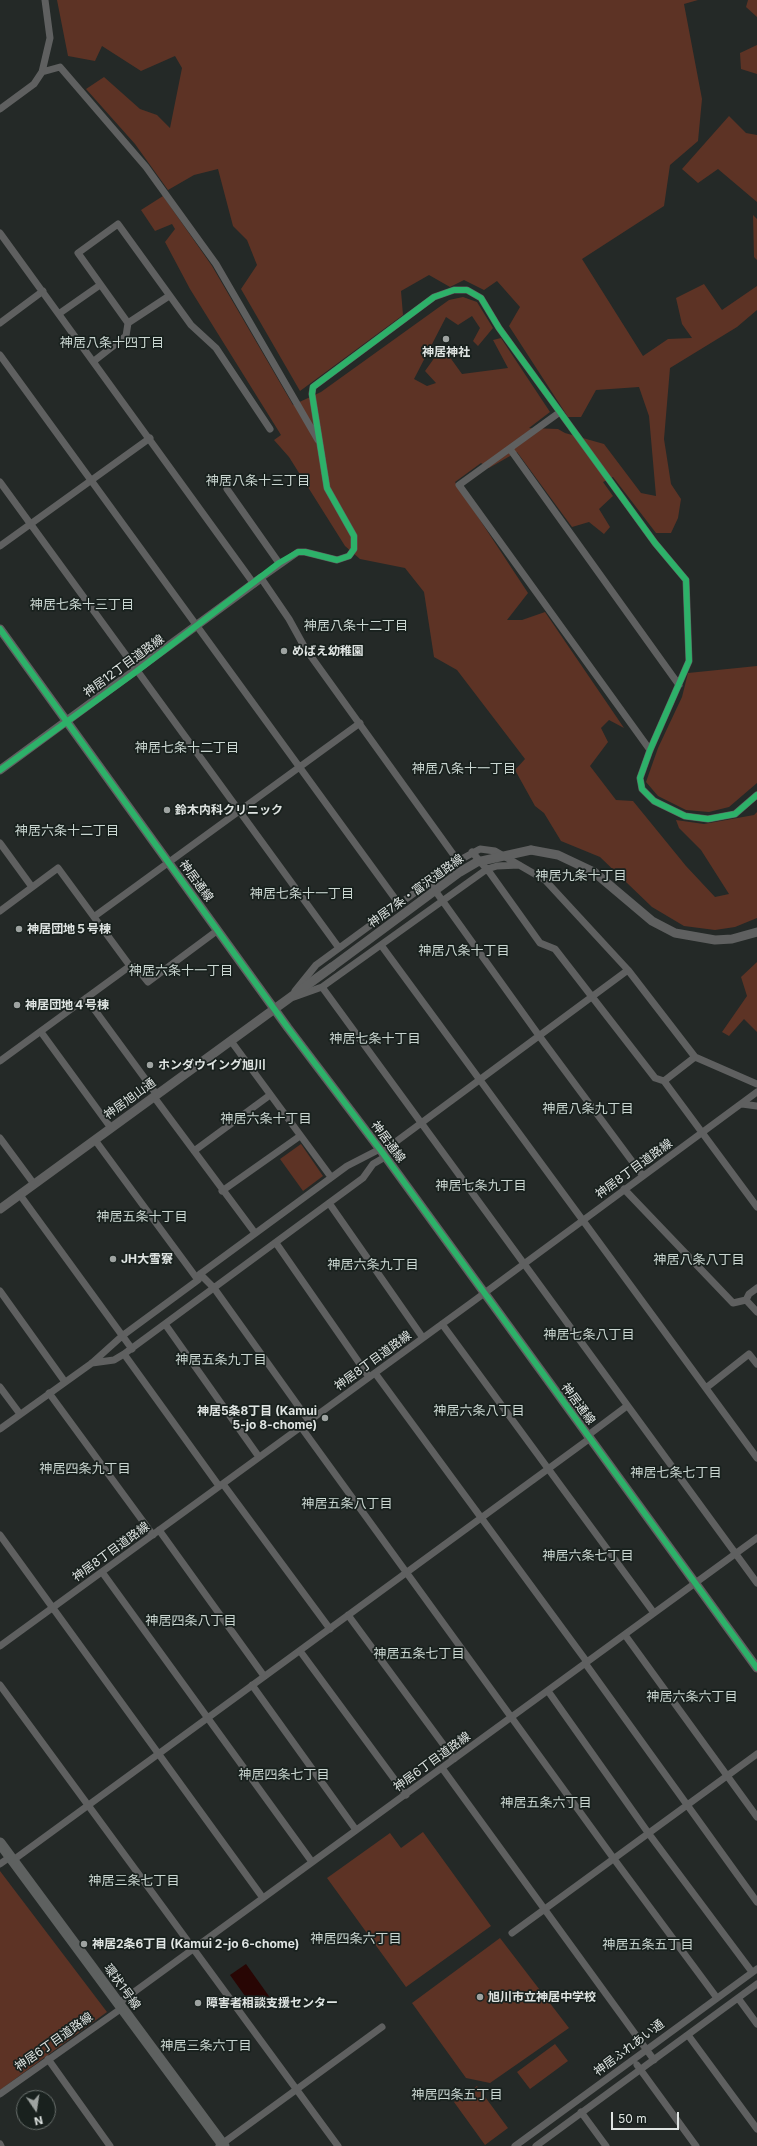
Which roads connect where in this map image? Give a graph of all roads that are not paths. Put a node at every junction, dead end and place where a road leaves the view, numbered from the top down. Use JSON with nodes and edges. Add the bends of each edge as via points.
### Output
{"nodes":[{"id":1,"x":45,"y":0,"type":"edge"},
{"id":2,"x":42,"y":72,"type":"junction"},
{"id":3,"x":0,"y":109,"type":"edge"},
{"id":4,"x":0,"y":232,"type":"edge"},
{"id":5,"x":100,"y":285,"type":"junction"},
{"id":6,"x":43,"y":291,"type":"junction"},
{"id":7,"x":169,"y":296,"type":"junction"},
{"id":8,"x":60,"y":314,"type":"junction"},
{"id":9,"x":0,"y":322,"type":"edge"},
{"id":10,"x":128,"y":323,"type":"junction"},
{"id":11,"x":0,"y":355,"type":"edge"},
{"id":12,"x":94,"y":361,"type":"junction"},
{"id":13,"x":560,"y":412,"type":"junction"},
{"id":14,"x":270,"y":429,"type":"dead end"},
{"id":15,"x":150,"y":438,"type":"junction"},
{"id":16,"x":320,"y":444,"type":"junction"},
{"id":17,"x":510,"y":449,"type":"junction"},
{"id":18,"x":91,"y":481,"type":"junction"},
{"id":19,"x":0,"y":482,"type":"edge"},
{"id":20,"x":227,"y":489,"type":"dead end"},
{"id":21,"x":31,"y":524,"type":"junction"},
{"id":22,"x":0,"y":546,"type":"edge"},
{"id":23,"x":280,"y":563,"type":"junction"},
{"id":24,"x":257,"y":581,"type":"junction"},
{"id":25,"x":196,"y":626,"type":"junction"},
{"id":26,"x":0,"y":629,"type":"edge"},
{"id":27,"x":137,"y":671,"type":"junction"},
{"id":28,"x":679,"y":685,"type":"junction"},
{"id":29,"x":67,"y":721,"type":"junction"},
{"id":30,"x":360,"y":724,"type":"junction"},
{"id":31,"x":650,"y":750,"type":"junction"},
{"id":32,"x":299,"y":767,"type":"junction"},
{"id":33,"x":0,"y":770,"type":"edge"},
{"id":34,"x":757,"y":795,"type":"edge"},
{"id":35,"x":240,"y":810,"type":"junction"},
{"id":36,"x":0,"y":843,"type":"edge"},
{"id":37,"x":472,"y":852,"type":"junction"},
{"id":38,"x":458,"y":861,"type":"junction"},
{"id":39,"x":169,"y":862,"type":"junction"},
{"id":40,"x":521,"y":865,"type":"junction"},
{"id":41,"x":487,"y":869,"type":"junction"},
{"id":42,"x":429,"y":882,"type":"junction"},
{"id":43,"x":32,"y":887,"type":"junction"},
{"id":44,"x":443,"y":900,"type":"junction"},
{"id":45,"x":399,"y":904,"type":"junction"},
{"id":46,"x":0,"y":911,"type":"edge"},
{"id":47,"x":94,"y":916,"type":"junction"},
{"id":48,"x":218,"y":930,"type":"junction"},
{"id":49,"x":757,"y":932,"type":"edge"},
{"id":50,"x":381,"y":945,"type":"junction"},
{"id":51,"x":339,"y":948,"type":"junction"},
{"id":52,"x":130,"y":966,"type":"junction"},
{"id":53,"x":628,"y":970,"type":"junction"},
{"id":54,"x":322,"y":988,"type":"junction"},
{"id":55,"x":593,"y":996,"type":"junction"},
{"id":56,"x":86,"y":998,"type":"junction"},
{"id":57,"x":290,"y":998,"type":"junction"},
{"id":58,"x":275,"y":1009,"type":"junction"},
{"id":59,"x":40,"y":1032,"type":"junction"},
{"id":60,"x":540,"y":1037,"type":"junction"},
{"id":61,"x":231,"y":1041,"type":"junction"},
{"id":62,"x":695,"y":1057,"type":"junction"},
{"id":63,"x":0,"y":1061,"type":"edge"},
{"id":64,"x":481,"y":1080,"type":"junction"},
{"id":65,"x":664,"y":1081,"type":"junction"},
{"id":66,"x":757,"y":1084,"type":"edge"},
{"id":67,"x":757,"y":1092,"type":"edge"},
{"id":68,"x":270,"y":1095,"type":"junction"},
{"id":69,"x":156,"y":1096,"type":"junction"},
{"id":70,"x":742,"y":1104,"type":"junction"},
{"id":71,"x":757,"y":1106,"type":"edge"},
{"id":72,"x":421,"y":1124,"type":"junction"},
{"id":73,"x":112,"y":1128,"type":"junction"},
{"id":74,"x":703,"y":1133,"type":"junction"},
{"id":75,"x":300,"y":1136,"type":"junction"},
{"id":76,"x":0,"y":1138,"type":"edge"},
{"id":77,"x":95,"y":1140,"type":"junction"},
{"id":78,"x":194,"y":1151,"type":"junction"},
{"id":79,"x":382,"y":1153,"type":"junction"},
{"id":80,"x":643,"y":1176,"type":"junction"},
{"id":81,"x":331,"y":1178,"type":"junction"},
{"id":82,"x":34,"y":1184,"type":"junction"},
{"id":83,"x":624,"y":1189,"type":"junction"},
{"id":84,"x":222,"y":1191,"type":"junction"},
{"id":85,"x":20,"y":1194,"type":"junction"},
{"id":86,"x":329,"y":1204,"type":"junction"},
{"id":87,"x":757,"y":1208,"type":"edge"},
{"id":88,"x":0,"y":1209,"type":"edge"},
{"id":89,"x":584,"y":1219,"type":"junction"},
{"id":90,"x":255,"y":1234,"type":"junction"},
{"id":91,"x":276,"y":1243,"type":"junction"},
{"id":92,"x":525,"y":1263,"type":"junction"},
{"id":93,"x":199,"y":1277,"type":"junction"},
{"id":94,"x":214,"y":1288,"type":"junction"},
{"id":95,"x":757,"y":1288,"type":"edge"},
{"id":96,"x":0,"y":1291,"type":"edge"},
{"id":97,"x":484,"y":1294,"type":"junction"},
{"id":98,"x":746,"y":1300,"type":"junction"},
{"id":99,"x":757,"y":1312,"type":"edge"},
{"id":100,"x":165,"y":1324,"type":"junction"},
{"id":101,"x":442,"y":1324,"type":"junction"},
{"id":102,"x":122,"y":1336,"type":"junction"},
{"id":103,"x":423,"y":1338,"type":"junction"},
{"id":104,"x":132,"y":1349,"type":"junction"},
{"id":105,"x":124,"y":1354,"type":"junction"},
{"id":106,"x":92,"y":1363,"type":"junction"},
{"id":107,"x":757,"y":1364,"type":"edge"},
{"id":108,"x":375,"y":1373,"type":"junction"},
{"id":109,"x":369,"y":1377,"type":"junction"},
{"id":110,"x":65,"y":1382,"type":"junction"},
{"id":111,"x":0,"y":1387,"type":"edge"},
{"id":112,"x":706,"y":1388,"type":"junction"},
{"id":113,"x":50,"y":1393,"type":"junction"},
{"id":114,"x":628,"y":1406,"type":"junction"},
{"id":115,"x":20,"y":1414,"type":"junction"},
{"id":116,"x":309,"y":1421,"type":"junction"},
{"id":117,"x":301,"y":1427,"type":"junction"},
{"id":118,"x":0,"y":1429,"type":"edge"},
{"id":119,"x":588,"y":1437,"type":"junction"},
{"id":120,"x":259,"y":1457,"type":"junction"},
{"id":121,"x":757,"y":1458,"type":"edge"},
{"id":122,"x":549,"y":1468,"type":"junction"},
{"id":123,"x":221,"y":1485,"type":"junction"},
{"id":124,"x":480,"y":1518,"type":"junction"},
{"id":125,"x":156,"y":1532,"type":"junction"},
{"id":126,"x":0,"y":1535,"type":"edge"},
{"id":127,"x":757,"y":1538,"type":"edge"},
{"id":128,"x":735,"y":1554,"type":"junction"},
{"id":129,"x":102,"y":1572,"type":"junction"},
{"id":130,"x":408,"y":1572,"type":"junction"},
{"id":131,"x":694,"y":1583,"type":"junction"},
{"id":132,"x":757,"y":1583,"type":"edge"},
{"id":133,"x":52,"y":1608,"type":"junction"},
{"id":134,"x":654,"y":1613,"type":"junction"},
{"id":135,"x":348,"y":1615,"type":"junction"},
{"id":136,"x":330,"y":1629,"type":"junction"},
{"id":137,"x":625,"y":1635,"type":"junction"},
{"id":138,"x":0,"y":1646,"type":"edge"},
{"id":139,"x":300,"y":1651,"type":"junction"},
{"id":140,"x":586,"y":1663,"type":"junction"},
{"id":141,"x":757,"y":1668,"type":"edge"},
{"id":142,"x":264,"y":1676,"type":"junction"},
{"id":143,"x":0,"y":1685,"type":"edge"},
{"id":144,"x":252,"y":1685,"type":"junction"},
{"id":145,"x":548,"y":1691,"type":"junction"},
{"id":146,"x":512,"y":1716,"type":"junction"},
{"id":147,"x":207,"y":1718,"type":"junction"},
{"id":148,"x":158,"y":1754,"type":"junction"},
{"id":149,"x":757,"y":1754,"type":"edge"},
{"id":150,"x":454,"y":1759,"type":"junction"},
{"id":151,"x":442,"y":1768,"type":"junction"},
{"id":152,"x":727,"y":1776,"type":"junction"},
{"id":153,"x":406,"y":1795,"type":"junction"},
{"id":154,"x":89,"y":1805,"type":"junction"},
{"id":155,"x":688,"y":1806,"type":"junction"},
{"id":156,"x":757,"y":1817,"type":"edge"},
{"id":157,"x":356,"y":1830,"type":"junction"},
{"id":158,"x":649,"y":1834,"type":"junction"},
{"id":159,"x":0,"y":1843,"type":"edge"},
{"id":160,"x":11,"y":1859,"type":"junction"},
{"id":161,"x":614,"y":1859,"type":"junction"},
{"id":162,"x":312,"y":1862,"type":"junction"},
{"id":163,"x":0,"y":1864,"type":"edge"},
{"id":164,"x":263,"y":1898,"type":"junction"},
{"id":165,"x":757,"y":1902,"type":"edge"},
{"id":166,"x":545,"y":1909,"type":"junction"},
{"id":167,"x":512,"y":1933,"type":"dead end"},
{"id":168,"x":194,"y":1948,"type":"junction"},
{"id":169,"x":754,"y":1970,"type":"edge"},
{"id":170,"x":757,"y":1984,"type":"edge"},
{"id":171,"x":717,"y":1998,"type":"junction"},
{"id":172,"x":738,"y":1998,"type":"junction"},
{"id":173,"x":120,"y":2005,"type":"junction"},
{"id":174,"x":698,"y":2012,"type":"junction"},
{"id":175,"x":706,"y":2022,"type":"junction"},
{"id":176,"x":757,"y":2024,"type":"edge"},
{"id":177,"x":382,"y":2027,"type":"dead end"},
{"id":178,"x":688,"y":2035,"type":"junction"},
{"id":179,"x":646,"y":2049,"type":"junction"},
{"id":180,"x":48,"y":2060,"type":"junction"},
{"id":181,"x":633,"y":2060,"type":"junction"},
{"id":182,"x":654,"y":2060,"type":"junction"},
{"id":183,"x":640,"y":2069,"type":"junction"},
{"id":184,"x":296,"y":2089,"type":"junction"},
{"id":185,"x":0,"y":2094,"type":"edge"},
{"id":186,"x":581,"y":2112,"type":"junction"},
{"id":187,"x":757,"y":2129,"type":"edge"},
{"id":188,"x":530,"y":2135,"type":"junction"},
{"id":189,"x":222,"y":2145,"type":"edge"},
{"id":190,"x":110,"y":2146,"type":"edge"},
{"id":191,"x":338,"y":2146,"type":"edge"},
{"id":192,"x":515,"y":2146,"type":"edge"},
{"id":193,"x":536,"y":2146,"type":"edge"},
{"id":194,"x":606,"y":2146,"type":"edge"},
{"id":195,"x":696,"y":2146,"type":"edge"}],
"edges":[{"from":1,"to":2,"type":"street","via":[[50,38]]},
{"from":2,"to":3,"type":"street","via":[[34,84]]},
{"from":2,"to":16,"type":"street","via":[[60,67],[146,167],[216,264]]},
{"from":4,"to":6,"type":"street"},
{"from":5,"to":7,"type":"street","via":[[78,253],[118,224]]},
{"from":5,"to":8,"type":"street"},
{"from":5,"to":10,"type":"street"},
{"from":6,"to":8,"type":"street"},
{"from":6,"to":9,"type":"street"},
{"from":7,"to":10,"type":"street"},
{"from":7,"to":14,"type":"street","via":[[190,325],[216,348]]},
{"from":8,"to":12,"type":"street"},
{"from":10,"to":12,"type":"street","via":[[126,336]]},
{"from":11,"to":18,"type":"street"},
{"from":12,"to":15,"type":"street"},
{"from":13,"to":16,"type":"street","via":[[481,298],[467,290],[454,290],[434,298],[313,387]]},
{"from":13,"to":17,"type":"street"},
{"from":13,"to":28,"type":"street","via":[[655,543],[686,580],[689,660]]},
{"from":15,"to":18,"type":"street"},
{"from":15,"to":24,"type":"street"},
{"from":16,"to":23,"type":"street","via":[[327,488],[354,536],[354,549],[349,556],[337,560],[298,552]]},
{"from":17,"to":28,"type":"street"},
{"from":17,"to":31,"type":"street","via":[[458,485]]},
{"from":18,"to":21,"type":"street"},
{"from":18,"to":25,"type":"street"},
{"from":19,"to":21,"type":"street"},
{"from":20,"to":23,"type":"street"},
{"from":21,"to":22,"type":"street"},
{"from":21,"to":27,"type":"street"},
{"from":23,"to":24,"type":"street"},
{"from":24,"to":25,"type":"street","name":"神居12丁目道路線"},
{"from":24,"to":30,"type":"street","via":[[289,619],[305,648]]},
{"from":25,"to":27,"type":"street","name":"神居12丁目道路線"},
{"from":25,"to":32,"type":"street"},
{"from":26,"to":29,"type":"street","name":"神居通線"},
{"from":27,"to":29,"type":"street","name":"神居12丁目道路線"},
{"from":27,"to":35,"type":"street"},
{"from":28,"to":31,"type":"street"},
{"from":29,"to":33,"type":"street","name":"神居12丁目道路線"},
{"from":29,"to":39,"type":"street","name":"神居通線"},
{"from":30,"to":32,"type":"street"},
{"from":30,"to":38,"type":"street"},
{"from":31,"to":34,"type":"street","via":[[640,778],[642,789],[654,800],[685,816],[708,819],[735,814]]},
{"from":32,"to":35,"type":"street"},
{"from":32,"to":45,"type":"street"},
{"from":35,"to":39,"type":"street"},
{"from":35,"to":51,"type":"street"},
{"from":36,"to":43,"type":"street"},
{"from":37,"to":38,"type":"street"},
{"from":37,"to":40,"type":"street","via":[[480,849],[495,851]]},
{"from":37,"to":41,"type":"street"},
{"from":38,"to":42,"type":"street"},
{"from":39,"to":47,"type":"street"},
{"from":39,"to":48,"type":"street","name":"神居通線"},
{"from":40,"to":41,"type":"street","via":[[506,864]]},
{"from":40,"to":53,"type":"street","via":[[545,880]]},
{"from":41,"to":44,"type":"street"},
{"from":41,"to":55,"type":"street","via":[[540,943],[555,948]]},
{"from":42,"to":44,"type":"street"},
{"from":42,"to":45,"type":"street"},
{"from":43,"to":46,"type":"street"},
{"from":43,"to":47,"type":"street","via":[[58,868]]},
{"from":44,"to":50,"type":"street"},
{"from":44,"to":60,"type":"street"},
{"from":45,"to":51,"type":"street"},
{"from":47,"to":52,"type":"street"},
{"from":48,"to":52,"type":"street","via":[[148,982],[136,967]]},
{"from":48,"to":58,"type":"street","name":"神居通線"},
{"from":49,"to":57,"type":"street","name":"神居7条・富沢道路線","bridge":true,"via":[[732,939],[715,940],[675,933],[652,921],[587,868],[558,855],[531,850],[488,859],[460,872]]},
{"from":50,"to":54,"type":"street"},
{"from":50,"to":64,"type":"street"},
{"from":51,"to":57,"type":"street","via":[[316,965]]},
{"from":52,"to":56,"type":"street"},
{"from":53,"to":55,"type":"street"},
{"from":53,"to":62,"type":"street"},
{"from":54,"to":57,"type":"street"},
{"from":54,"to":72,"type":"street"},
{"from":55,"to":60,"type":"street"},
{"from":55,"to":65,"type":"street","via":[[655,1078]]},
{"from":56,"to":59,"type":"street"},
{"from":56,"to":69,"type":"street"},
{"from":57,"to":58,"type":"street","name":"神居7条・富沢道路線"},
{"from":58,"to":61,"type":"street","name":"神居旭山通"},
{"from":58,"to":79,"type":"street","name":"神居通線"},
{"from":59,"to":63,"type":"street"},
{"from":59,"to":73,"type":"street"},
{"from":60,"to":64,"type":"street"},
{"from":60,"to":80,"type":"street"},
{"from":61,"to":68,"type":"street"},
{"from":61,"to":69,"type":"street","name":"神居旭山通"},
{"from":62,"to":65,"type":"street"},
{"from":62,"to":66,"type":"street"},
{"from":64,"to":72,"type":"street"},
{"from":64,"to":89,"type":"street"},
{"from":65,"to":74,"type":"street"},
{"from":67,"to":70,"type":"street","name":"神居8丁目道路線"},
{"from":68,"to":75,"type":"street"},
{"from":68,"to":78,"type":"street"},
{"from":69,"to":73,"type":"street","name":"神居旭山通"},
{"from":69,"to":78,"type":"street"},
{"from":70,"to":71,"type":"street"},
{"from":70,"to":74,"type":"street","name":"神居8丁目道路線"},
{"from":72,"to":79,"type":"street"},
{"from":72,"to":92,"type":"street"},
{"from":73,"to":77,"type":"street","name":"神居旭山通"},
{"from":74,"to":80,"type":"street","name":"神居8丁目道路線"},
{"from":74,"to":87,"type":"street"},
{"from":75,"to":81,"type":"street"},
{"from":75,"to":84,"type":"street"},
{"from":76,"to":82,"type":"street"},
{"from":77,"to":82,"type":"street","name":"神居旭山通"},
{"from":77,"to":93,"type":"street"},
{"from":78,"to":84,"type":"street"},
{"from":79,"to":81,"type":"street","via":[[347,1166]]},
{"from":79,"to":86,"type":"street","via":[[363,1178]]},
{"from":79,"to":97,"type":"street","name":"神居通線"},
{"from":80,"to":83,"type":"street","name":"神居8丁目道路線"},
{"from":81,"to":90,"type":"street"},
{"from":82,"to":85,"type":"street","name":"神居旭山通"},
{"from":83,"to":89,"type":"street","name":"神居8丁目道路線"},
{"from":83,"to":98,"type":"street","via":[[733,1303]]},
{"from":84,"to":90,"type":"street"},
{"from":85,"to":88,"type":"street","name":"神居旭山通"},
{"from":85,"to":102,"type":"street"},
{"from":86,"to":91,"type":"street"},
{"from":86,"to":103,"type":"street"},
{"from":89,"to":92,"type":"street","name":"神居8丁目道路線"},
{"from":89,"to":112,"type":"street"},
{"from":90,"to":93,"type":"street"},
{"from":91,"to":94,"type":"street"},
{"from":91,"to":109,"type":"street"},
{"from":92,"to":97,"type":"street","name":"神居8丁目道路線"},
{"from":92,"to":114,"type":"street"},
{"from":93,"to":94,"type":"street"},
{"from":93,"to":102,"type":"street"},
{"from":94,"to":100,"type":"street"},
{"from":94,"to":116,"type":"street"},
{"from":95,"to":98,"type":"street"},
{"from":96,"to":110,"type":"street"},
{"from":97,"to":101,"type":"street","name":"神居8丁目道路線"},
{"from":97,"to":119,"type":"street","name":"神居通線"},
{"from":98,"to":99,"type":"street"},
{"from":100,"to":104,"type":"street"},
{"from":100,"to":120,"type":"street"},
{"from":101,"to":103,"type":"street","name":"神居8丁目道路線"},
{"from":101,"to":122,"type":"street"},
{"from":102,"to":104,"type":"street"},
{"from":102,"to":106,"type":"street"},
{"from":103,"to":108,"type":"street","name":"神居8丁目道路線"},
{"from":104,"to":105,"type":"street"},
{"from":105,"to":106,"type":"street","via":[[114,1360]]},
{"from":105,"to":123,"type":"street"},
{"from":106,"to":110,"type":"street"},
{"from":107,"to":112,"type":"street","via":[[749,1354]]},
{"from":108,"to":109,"type":"street","name":"神居8丁目道路線"},
{"from":108,"to":124,"type":"street"},
{"from":109,"to":116,"type":"street","name":"神居8丁目道路線"},
{"from":110,"to":113,"type":"street"},
{"from":111,"to":115,"type":"street"},
{"from":112,"to":121,"type":"street"},
{"from":113,"to":115,"type":"street"},
{"from":113,"to":125,"type":"street"},
{"from":114,"to":119,"type":"street"},
{"from":114,"to":128,"type":"street"},
{"from":115,"to":118,"type":"street"},
{"from":116,"to":117,"type":"street","name":"神居8丁目道路線"},
{"from":117,"to":120,"type":"street","name":"神居8丁目道路線"},
{"from":117,"to":130,"type":"street"},
{"from":119,"to":122,"type":"street"},
{"from":119,"to":131,"type":"street","name":"神居通線"},
{"from":120,"to":123,"type":"street","name":"神居8丁目道路線"},
{"from":122,"to":124,"type":"street"},
{"from":122,"to":134,"type":"street"},
{"from":123,"to":125,"type":"street","name":"神居8丁目道路線"},
{"from":123,"to":136,"type":"street"},
{"from":124,"to":130,"type":"street"},
{"from":124,"to":140,"type":"street"},
{"from":125,"to":129,"type":"street","name":"神居8丁目道路線"},
{"from":125,"to":142,"type":"street"},
{"from":126,"to":133,"type":"street"},
{"from":127,"to":128,"type":"street","name":"神居6丁目道路線"},
{"from":128,"to":131,"type":"street","name":"神居6丁目道路線"},
{"from":128,"to":132,"type":"street"},
{"from":129,"to":133,"type":"street","name":"神居8丁目道路線"},
{"from":129,"to":147,"type":"street"},
{"from":130,"to":135,"type":"street"},
{"from":130,"to":146,"type":"street"},
{"from":131,"to":134,"type":"street","name":"神居6丁目道路線"},
{"from":131,"to":141,"type":"street","name":"神居通線"},
{"from":133,"to":138,"type":"street","name":"神居8丁目道路線"},
{"from":133,"to":148,"type":"street"},
{"from":134,"to":137,"type":"street","name":"神居6丁目道路線"},
{"from":135,"to":136,"type":"street"},
{"from":135,"to":150,"type":"street"},
{"from":136,"to":139,"type":"street"},
{"from":137,"to":140,"type":"street","name":"神居6丁目道路線"},
{"from":137,"to":152,"type":"street"},
{"from":139,"to":142,"type":"street"},
{"from":139,"to":153,"type":"street"},
{"from":140,"to":145,"type":"street","name":"神居6丁目道路線"},
{"from":140,"to":155,"type":"street"},
{"from":142,"to":144,"type":"street"},
{"from":143,"to":154,"type":"street"},
{"from":144,"to":147,"type":"street"},
{"from":144,"to":157,"type":"street"},
{"from":145,"to":146,"type":"street","name":"神居6丁目道路線"},
{"from":145,"to":158,"type":"street"},
{"from":146,"to":150,"type":"street","name":"神居6丁目道路線"},
{"from":146,"to":161,"type":"street"},
{"from":147,"to":148,"type":"street"},
{"from":147,"to":162,"type":"street"},
{"from":148,"to":154,"type":"street"},
{"from":148,"to":164,"type":"street"},
{"from":149,"to":152,"type":"street"},
{"from":150,"to":151,"type":"street","name":"神居6丁目道路線"},
{"from":151,"to":153,"type":"street","name":"神居6丁目道路線"},
{"from":151,"to":166,"type":"street"},
{"from":152,"to":155,"type":"street"},
{"from":152,"to":156,"type":"street"},
{"from":153,"to":157,"type":"street","name":"神居6丁目道路線"},
{"from":154,"to":160,"type":"street"},
{"from":154,"to":168,"type":"street"},
{"from":155,"to":158,"type":"street"},
{"from":155,"to":165,"type":"street"},
{"from":157,"to":162,"type":"street","name":"神居6丁目道路線"},
{"from":158,"to":161,"type":"street"},
{"from":158,"to":169,"type":"street"},
{"from":159,"to":160,"type":"main road","name":"環状1号線"},
{"from":160,"to":163,"type":"street"},
{"from":160,"to":173,"type":"main road","name":"環状1号線"},
{"from":161,"to":166,"type":"street"},
{"from":161,"to":171,"type":"street"},
{"from":162,"to":164,"type":"street","name":"神居6丁目道路線"},
{"from":164,"to":168,"type":"street","name":"神居6丁目道路線"},
{"from":166,"to":167,"type":"street"},
{"from":166,"to":179,"type":"street"},
{"from":168,"to":173,"type":"street","name":"神居6丁目道路線"},
{"from":168,"to":184,"type":"street"},
{"from":169,"to":171,"type":"street","name":"神居ふれあい通"},
{"from":170,"to":172,"type":"street","name":"神居ふれあい通"},
{"from":171,"to":174,"type":"street","name":"神居ふれあい通"},
{"from":172,"to":175,"type":"street","name":"神居ふれあい通"},
{"from":172,"to":176,"type":"street"},
{"from":173,"to":180,"type":"street","name":"神居6丁目道路線"},
{"from":173,"to":189,"type":"main road","name":"環状1号線"},
{"from":174,"to":175,"type":"street"},
{"from":174,"to":179,"type":"street","name":"神居ふれあい通"},
{"from":175,"to":178,"type":"street","name":"神居ふれあい通"},
{"from":177,"to":184,"type":"street"},
{"from":178,"to":182,"type":"street","name":"神居ふれあい通"},
{"from":178,"to":187,"type":"street"},
{"from":179,"to":181,"type":"street","name":"神居ふれあい通"},
{"from":179,"to":182,"type":"street"},
{"from":180,"to":185,"type":"street","name":"神居6丁目道路線"},
{"from":180,"to":190,"type":"street"},
{"from":181,"to":183,"type":"street"},
{"from":181,"to":188,"type":"street","name":"神居ふれあい通"},
{"from":182,"to":183,"type":"street","name":"神居ふれあい通"},
{"from":183,"to":186,"type":"street","name":"神居ふれあい通"},
{"from":183,"to":195,"type":"street"},
{"from":184,"to":189,"type":"street"},
{"from":184,"to":191,"type":"street"},
{"from":186,"to":193,"type":"street","name":"神居ふれあい通"},
{"from":186,"to":194,"type":"street"},
{"from":188,"to":192,"type":"street","name":"神居ふれあい通"},
{"from":188,"to":193,"type":"street"}]}
